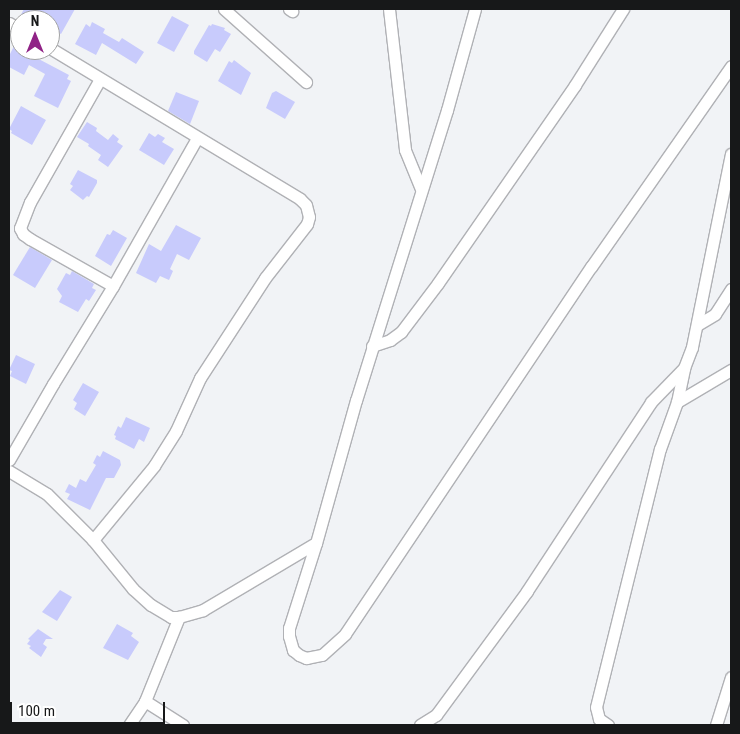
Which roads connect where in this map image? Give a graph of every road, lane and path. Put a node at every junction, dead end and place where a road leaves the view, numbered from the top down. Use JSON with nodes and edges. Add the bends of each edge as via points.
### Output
{"nodes":[{"id":1,"x":224,"y":9,"type":"edge"},
{"id":2,"x":389,"y":9,"type":"edge"},
{"id":3,"x":475,"y":9,"type":"edge"},
{"id":4,"x":623,"y":9,"type":"edge"},
{"id":5,"x":60,"y":54,"type":"edge"},
{"id":6,"x":731,"y":66,"type":"edge"},
{"id":7,"x":100,"y":79,"type":"junction"},
{"id":8,"x":306,"y":82,"type":"dead end"},
{"id":9,"x":197,"y":138,"type":"junction"},
{"id":10,"x":731,"y":154,"type":"edge"},
{"id":11,"x":421,"y":189,"type":"junction"},
{"id":12,"x":113,"y":286,"type":"junction"},
{"id":13,"x":731,"y":289,"type":"edge"},
{"id":14,"x":697,"y":325,"type":"junction"},
{"id":15,"x":372,"y":346,"type":"junction"},
{"id":16,"x":684,"y":368,"type":"junction"},
{"id":17,"x":731,"y":370,"type":"edge"},
{"id":18,"x":677,"y":402,"type":"junction"},
{"id":19,"x":9,"y":460,"type":"edge"},
{"id":20,"x":9,"y":471,"type":"edge"},
{"id":21,"x":93,"y":540,"type":"junction"},
{"id":22,"x":316,"y":543,"type":"junction"},
{"id":23,"x":180,"y":617,"type":"junction"},
{"id":24,"x":731,"y":677,"type":"edge"},
{"id":25,"x":145,"y":701,"type":"junction"},
{"id":26,"x":129,"y":725,"type":"edge"},
{"id":27,"x":183,"y":725,"type":"edge"},
{"id":28,"x":420,"y":725,"type":"edge"},
{"id":29,"x":608,"y":725,"type":"edge"},
{"id":30,"x":716,"y":725,"type":"edge"}],
"edges":[{"from":1,"to":8,"type":"street"},
{"from":2,"to":11,"type":"street","via":[[405,150]]},
{"from":3,"to":11,"type":"street"},
{"from":4,"to":15,"type":"street","via":[[438,283],[401,332]]},
{"from":5,"to":7,"type":"street"},
{"from":6,"to":22,"type":"street","via":[[591,267],[345,634],[322,655],[306,658],[293,650],[289,628]]},
{"from":7,"to":9,"type":"street"},
{"from":7,"to":12,"type":"street","via":[[25,210],[20,228],[30,239]]},
{"from":9,"to":12,"type":"street"},
{"from":9,"to":21,"type":"street","via":[[300,199],[306,205],[309,217],[200,378],[176,431],[154,466]]},
{"from":10,"to":14,"type":"street"},
{"from":11,"to":15,"type":"street"},
{"from":12,"to":19,"type":"street"},
{"from":13,"to":14,"type":"street","via":[[715,314]]},
{"from":14,"to":16,"type":"street"},
{"from":15,"to":22,"type":"street"},
{"from":16,"to":18,"type":"street"},
{"from":16,"to":28,"type":"street","via":[[651,402],[528,591],[436,715]]},
{"from":17,"to":18,"type":"street"},
{"from":18,"to":29,"type":"street","via":[[660,449],[596,707],[599,719]]},
{"from":20,"to":21,"type":"street","via":[[47,494]]},
{"from":21,"to":23,"type":"street","via":[[133,589],[163,613]]},
{"from":22,"to":23,"type":"street","via":[[229,596],[203,610]]},
{"from":23,"to":25,"type":"street"},
{"from":24,"to":30,"type":"street"},
{"from":25,"to":26,"type":"street"},
{"from":25,"to":27,"type":"street"}]}
